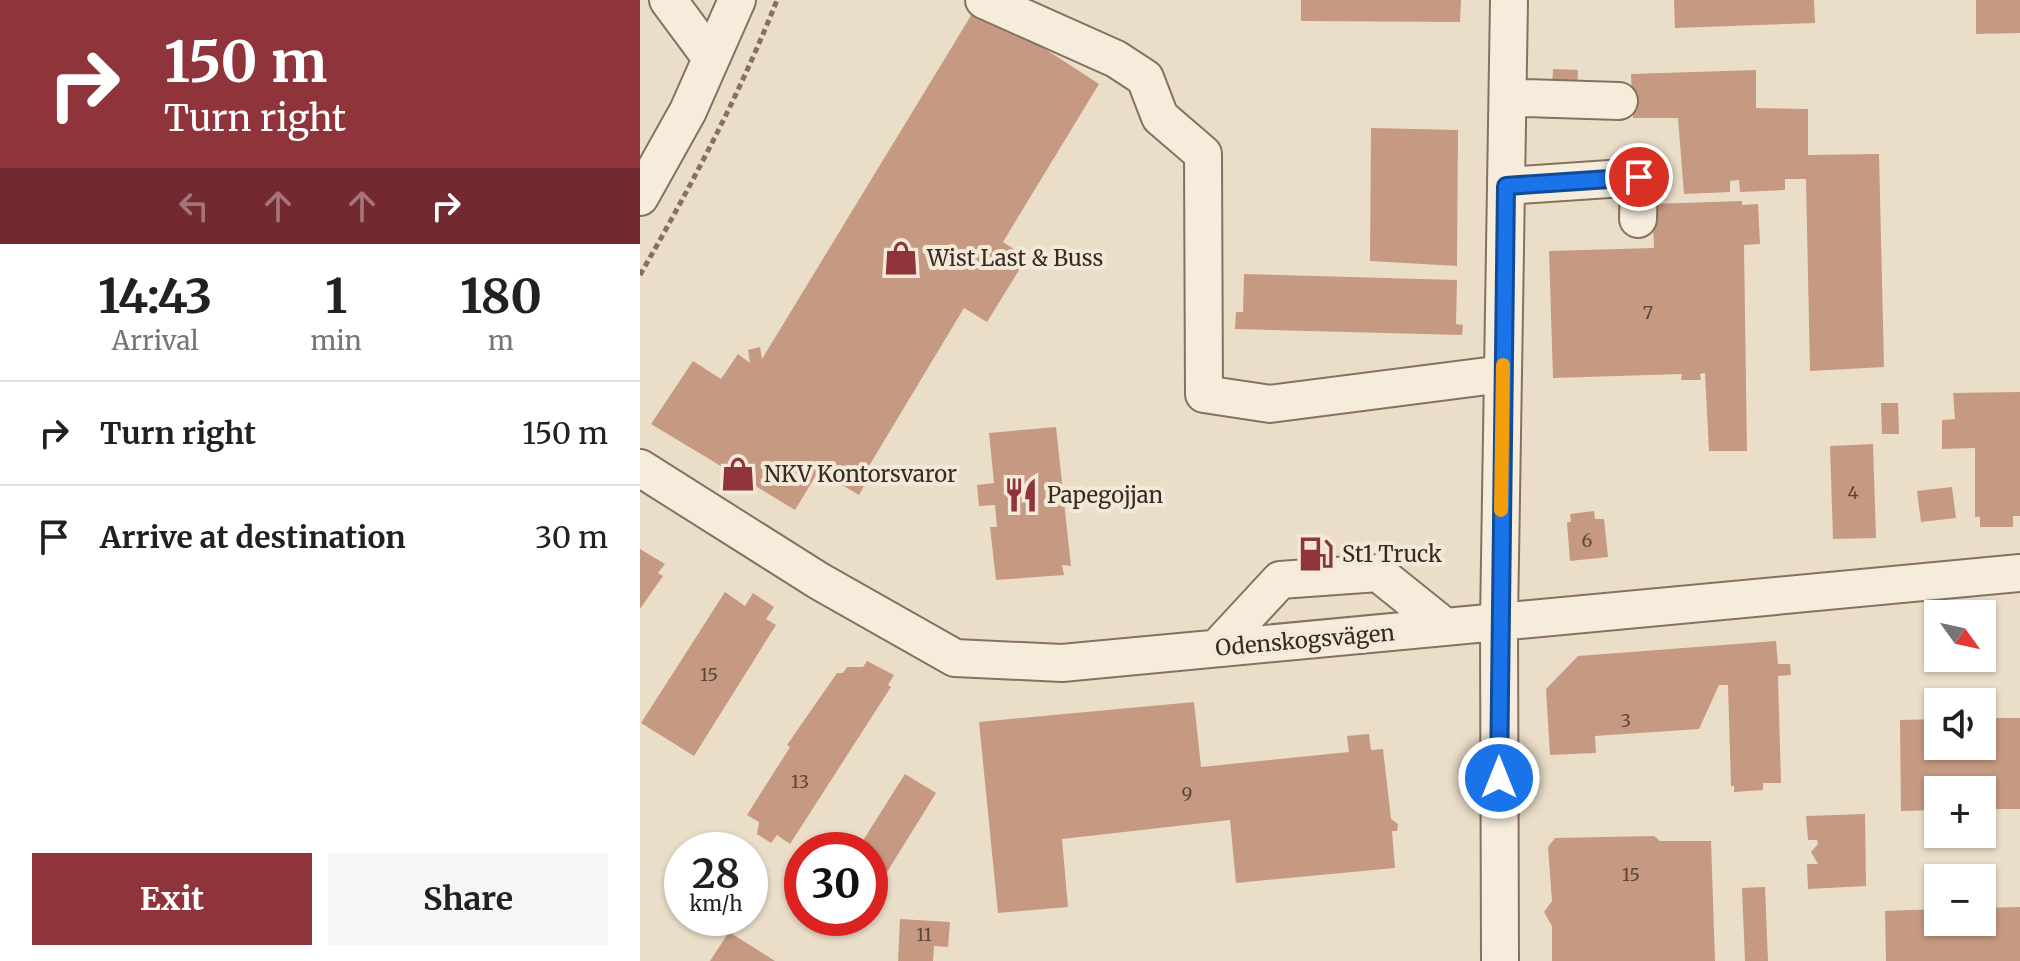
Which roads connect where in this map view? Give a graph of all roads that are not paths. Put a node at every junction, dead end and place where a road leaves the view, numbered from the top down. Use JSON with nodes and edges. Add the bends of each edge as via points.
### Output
{"nodes":[{"id":1,"x":668,"y":0,"type":"edge"},
{"id":2,"x":737,"y":0,"type":"edge"},
{"id":3,"x":984,"y":0,"type":"edge"},
{"id":4,"x":1509,"y":0,"type":"edge"},
{"id":5,"x":711,"y":58,"type":"junction"},
{"id":6,"x":1525,"y":98,"type":"dead end"},
{"id":7,"x":1619,"y":101,"type":"dead end"},
{"id":8,"x":1506,"y":186,"type":"junction"},
{"id":9,"x":640,"y":197,"type":"edge"},
{"id":10,"x":1638,"y":219,"type":"dead end"},
{"id":11,"x":1503,"y":374,"type":"junction"},
{"id":12,"x":640,"y":468,"type":"edge"},
{"id":13,"x":2020,"y":573,"type":"edge"},
{"id":14,"x":1499,"y":621,"type":"junction"},
{"id":15,"x":1444,"y":626,"type":"junction"},
{"id":16,"x":1217,"y":648,"type":"junction"},
{"id":17,"x":1500,"y":961,"type":"edge"}],
"edges":[{"from":1,"to":5,"type":"street"},
{"from":2,"to":5,"type":"street"},
{"from":3,"to":11,"type":"street","via":[[1116,59],[1145,78],[1160,117],[1203,154],[1204,394],[1270,404]]},
{"from":4,"to":8,"type":"street"},
{"from":5,"to":9,"type":"street"},
{"from":6,"to":7,"type":"street"},
{"from":8,"to":10,"type":"street","via":[[1639,177]]},
{"from":8,"to":11,"type":"street"},
{"from":11,"to":14,"type":"street"},
{"from":12,"to":16,"type":"street","name":"Odenskogsvägen","via":[[819,581],[955,658],[1062,663]]},
{"from":13,"to":14,"type":"street","name":"Odenskogsvägen"},
{"from":14,"to":15,"type":"street","name":"Odenskogsvägen"},
{"from":14,"to":17,"type":"street"},
{"from":15,"to":16,"type":"street","name":"Odenskogsvägen"},
{"from":15,"to":16,"type":"street","via":[[1378,573],[1280,580]]}]}
